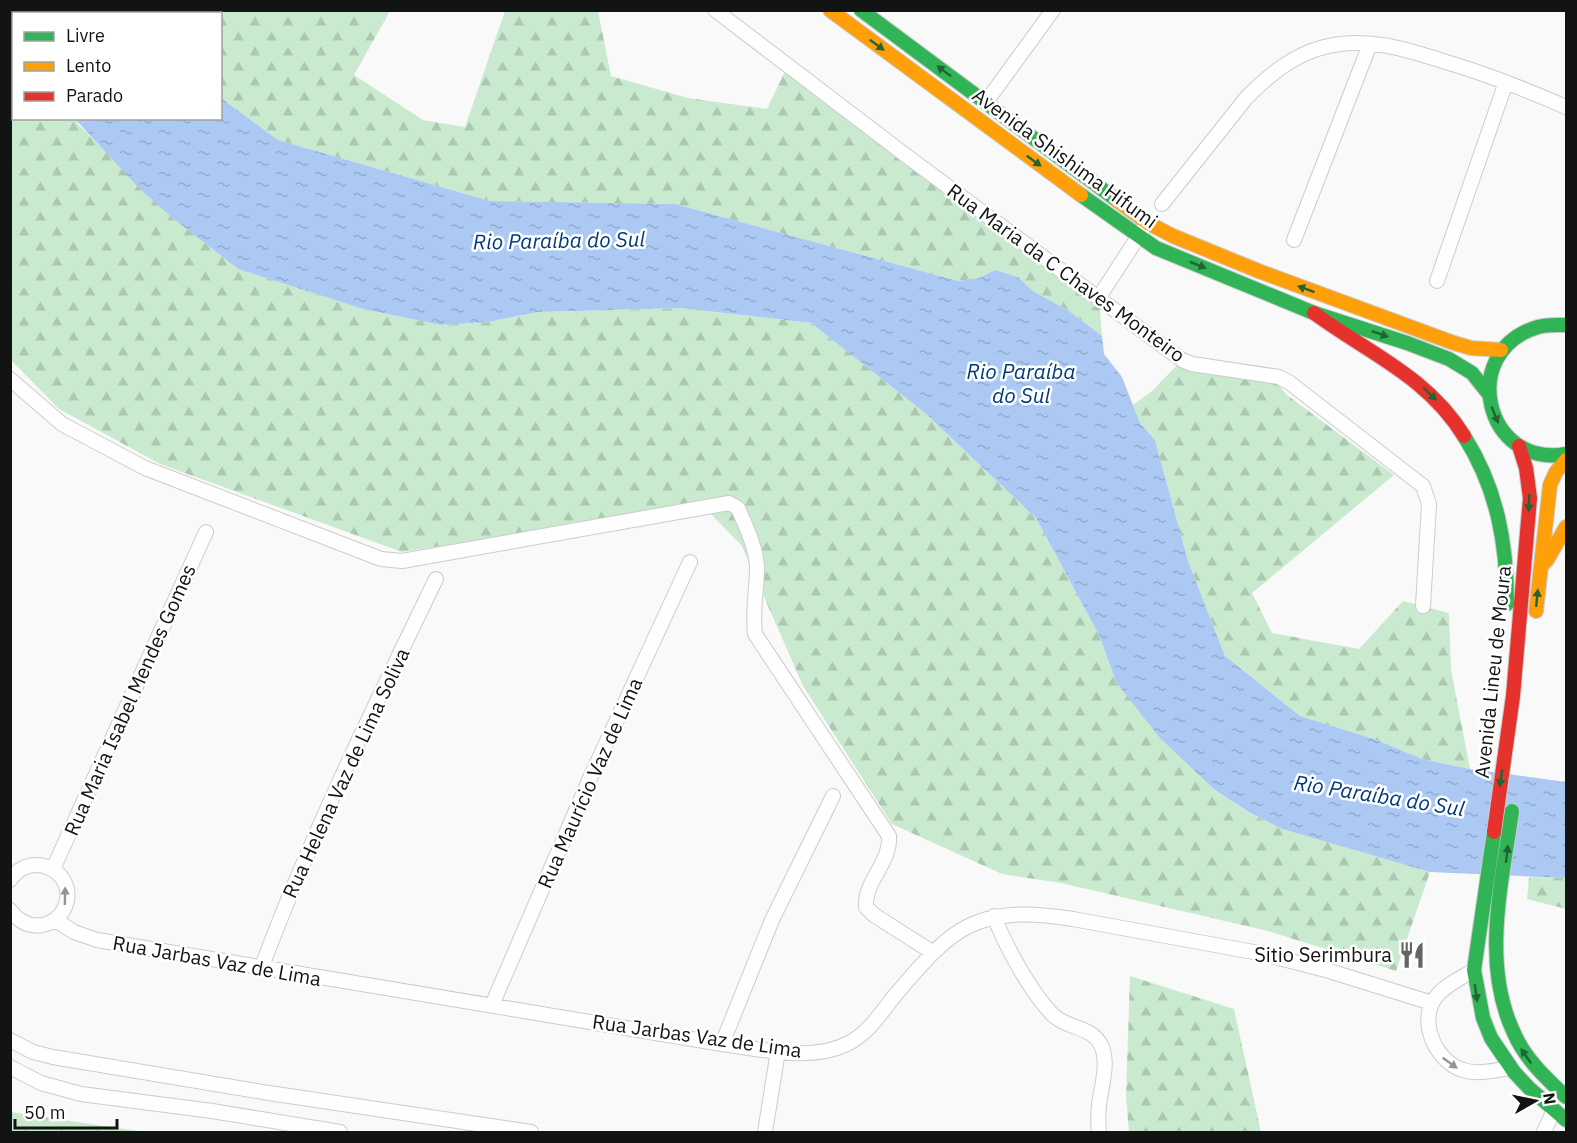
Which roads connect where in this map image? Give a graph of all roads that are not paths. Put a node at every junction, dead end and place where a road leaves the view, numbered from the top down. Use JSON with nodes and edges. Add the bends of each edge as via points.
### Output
{"nodes":[{"id":1,"x":715,"y":10,"type":"edge"},
{"id":2,"x":830,"y":10,"type":"edge"},
{"id":3,"x":861,"y":10,"type":"edge"},
{"id":4,"x":1053,"y":10,"type":"edge"},
{"id":5,"x":1370,"y":44,"type":"junction"},
{"id":6,"x":1506,"y":81,"type":"junction"},
{"id":7,"x":986,"y":102,"type":"junction"},
{"id":8,"x":1566,"y":107,"type":"edge"},
{"id":9,"x":1162,"y":204,"type":"dead end"},
{"id":10,"x":1148,"y":223,"type":"junction"},
{"id":11,"x":1138,"y":237,"type":"junction"},
{"id":12,"x":1294,"y":240,"type":"dead end"},
{"id":13,"x":1437,"y":281,"type":"dead end"},
{"id":14,"x":1099,"y":297,"type":"junction"},
{"id":15,"x":1314,"y":313,"type":"junction"},
{"id":16,"x":1566,"y":325,"type":"edge"},
{"id":17,"x":1501,"y":350,"type":"junction"},
{"id":18,"x":10,"y":379,"type":"edge"},
{"id":19,"x":1488,"y":393,"type":"junction"},
{"id":20,"x":1519,"y":446,"type":"junction"},
{"id":21,"x":1566,"y":454,"type":"edge"},
{"id":22,"x":1566,"y":460,"type":"edge"},
{"id":23,"x":1566,"y":528,"type":"edge"},
{"id":24,"x":206,"y":532,"type":"dead end"},
{"id":25,"x":690,"y":562,"type":"dead end"},
{"id":26,"x":1540,"y":566,"type":"junction"},
{"id":27,"x":436,"y":579,"type":"dead end"},
{"id":28,"x":1423,"y":606,"type":"dead end"},
{"id":29,"x":1534,"y":625,"type":"dead end"},
{"id":30,"x":1529,"y":672,"type":"dead end"},
{"id":31,"x":1513,"y":696,"type":"junction"},
{"id":32,"x":1524,"y":718,"type":"dead end"},
{"id":33,"x":833,"y":796,"type":"dead end"},
{"id":34,"x":1514,"y":798,"type":"dead end"},
{"id":35,"x":53,"y":869,"type":"junction"},
{"id":36,"x":10,"y":880,"type":"edge"},
{"id":37,"x":10,"y":910,"type":"edge"},
{"id":38,"x":994,"y":916,"type":"junction"},
{"id":39,"x":55,"y":920,"type":"junction"},
{"id":40,"x":932,"y":952,"type":"junction"},
{"id":41,"x":261,"y":969,"type":"junction"},
{"id":42,"x":1474,"y":970,"type":"junction"},
{"id":43,"x":1432,"y":1003,"type":"junction"},
{"id":44,"x":492,"y":1005,"type":"junction"},
{"id":45,"x":10,"y":1040,"type":"edge"},
{"id":46,"x":722,"y":1044,"type":"junction"},
{"id":47,"x":778,"y":1052,"type":"junction"},
{"id":48,"x":10,"y":1067,"type":"edge"},
{"id":49,"x":1510,"y":1068,"type":"junction"},
{"id":50,"x":1566,"y":1097,"type":"edge"},
{"id":51,"x":1554,"y":1110,"type":"junction"},
{"id":52,"x":1566,"y":1120,"type":"edge"},
{"id":53,"x":340,"y":1132,"type":"edge"},
{"id":54,"x":531,"y":1132,"type":"edge"},
{"id":55,"x":765,"y":1132,"type":"edge"},
{"id":56,"x":1099,"y":1132,"type":"edge"},
{"id":57,"x":1544,"y":1132,"type":"edge"}],
"edges":[{"from":1,"to":14,"type":"street","name":"Rua Maria da C Chaves Monteiro"},
{"from":2,"to":11,"type":"main road","name":"Avenida Shishima Hifumi","one_way":true},
{"from":7,"to":3,"type":"main road","name":"Avenida Shishima Hifumi","one_way":true},
{"from":4,"to":7,"type":"street"},
{"from":5,"to":6,"type":"street","via":[[1407,50]]},
{"from":5,"to":9,"type":"street","via":[[1323,47],[1275,71],[1247,97]]},
{"from":5,"to":12,"type":"street"},
{"from":6,"to":8,"type":"street"},
{"from":6,"to":13,"type":"street"},
{"from":7,"to":10,"type":"main road","name":"Avenida Shishima Hifumi"},
{"from":10,"to":11,"type":"street"},
{"from":17,"to":10,"type":"main road","name":"Avenida Shishima Hifumi","one_way":true,"via":[[1454,343],[1261,272]]},
{"from":11,"to":14,"type":"street"},
{"from":11,"to":15,"type":"main road","name":"Avenida Shishima Hifumi","one_way":true},
{"from":14,"to":28,"type":"street","name":"Rua Maria da C Chaves Monteiro","via":[[1182,360],[1270,374],[1290,383],[1423,486],[1430,504]]},
{"from":15,"to":19,"type":"main road","name":"Avenida Shishima Hifumi","one_way":true,"via":[[1449,359],[1472,374]]},
{"from":15,"to":31,"type":"main road","one_way":true,"via":[[1416,380],[1456,423],[1480,461],[1499,512],[1507,557],[1507,680]]},
{"from":16,"to":17,"type":"main road","via":[[1545,324],[1525,330]]},
{"from":17,"to":19,"type":"main road","via":[[1491,371]]},
{"from":18,"to":40,"type":"street","via":[[62,424],[145,468],[381,559],[402,561],[729,503],[738,508],[757,566],[755,634],[889,836],[890,848],[865,895],[866,907]]},
{"from":19,"to":20,"type":"main road","one_way":true,"via":[[1498,423]]},
{"from":20,"to":21,"type":"main road","via":[[1546,456]]},
{"from":20,"to":31,"type":"main road","name":"Avenida Lineu de Moura","one_way":true,"via":[[1530,498]]},
{"from":22,"to":26,"type":"main road","name":"Avenida Lineu de Moura","via":[[1550,485]]},
{"from":23,"to":26,"type":"main road"},
{"from":24,"to":35,"type":"street","name":"Rua Maria Isabel Mendes Gomes"},
{"from":25,"to":44,"type":"street","name":"Rua Maurício Vaz de Lima","via":[[591,776]]},
{"from":29,"to":26,"type":"main road","name":"Avenida Lineu de Moura","one_way":true},
{"from":27,"to":41,"type":"street","name":"Rua Helena Vaz de Lima Soliva","via":[[333,795]]},
{"from":30,"to":32,"type":"main road","name":"Avenida Lineu de Moura"},
{"from":31,"to":42,"type":"main road","name":"Avenida Lineu de Moura","one_way":true},
{"from":33,"to":46,"type":"street","via":[[772,920]]},
{"from":50,"to":34,"type":"main road","one_way":true,"via":[[1529,1061],[1517,1042],[1500,992],[1496,961],[1499,912]]},
{"from":35,"to":36,"type":"street","via":[[33,865]]},
{"from":39,"to":35,"type":"street","one_way":true,"via":[[68,894],[61,876]]},
{"from":37,"to":39,"type":"street","via":[[27,924],[37,926]]},
{"from":38,"to":40,"type":"street","name":"Rua Jarbas Vaz de Lima","via":[[972,924]]},
{"from":38,"to":43,"type":"street","name":"Rua Jarbas Vaz de Lima","via":[[1048,915],[1259,953]]},
{"from":38,"to":56,"type":"street","via":[[1003,940],[1044,1005],[1061,1022],[1086,1030],[1100,1043],[1105,1062],[1098,1106]]},
{"from":39,"to":41,"type":"street","name":"Rua Jarbas Vaz de Lima","via":[[97,940]]},
{"from":40,"to":47,"type":"street","name":"Rua Jarbas Vaz de Lima","via":[[861,1035],[828,1051]]},
{"from":41,"to":44,"type":"street","name":"Rua Jarbas Vaz de Lima"},
{"from":42,"to":43,"type":"street","via":[[1443,989]]},
{"from":42,"to":49,"type":"main road","name":"Avenida Lineu de Moura","one_way":true,"via":[[1483,1024]]},
{"from":43,"to":49,"type":"street","one_way":true,"via":[[1430,1033],[1448,1062],[1474,1072]]},
{"from":44,"to":46,"type":"street","name":"Rua Jarbas Vaz de Lima"},
{"from":45,"to":54,"type":"street","via":[[52,1057]]},
{"from":46,"to":47,"type":"street","name":"Rua Jarbas Vaz de Lima"},
{"from":47,"to":55,"type":"street"},
{"from":48,"to":53,"type":"street","via":[[41,1083],[81,1094]]},
{"from":49,"to":51,"type":"main road","name":"Avenida Lineu de Moura"},
{"from":51,"to":52,"type":"main road","name":"Avenida Lineu de Moura"},
{"from":51,"to":57,"type":"street"}]}
